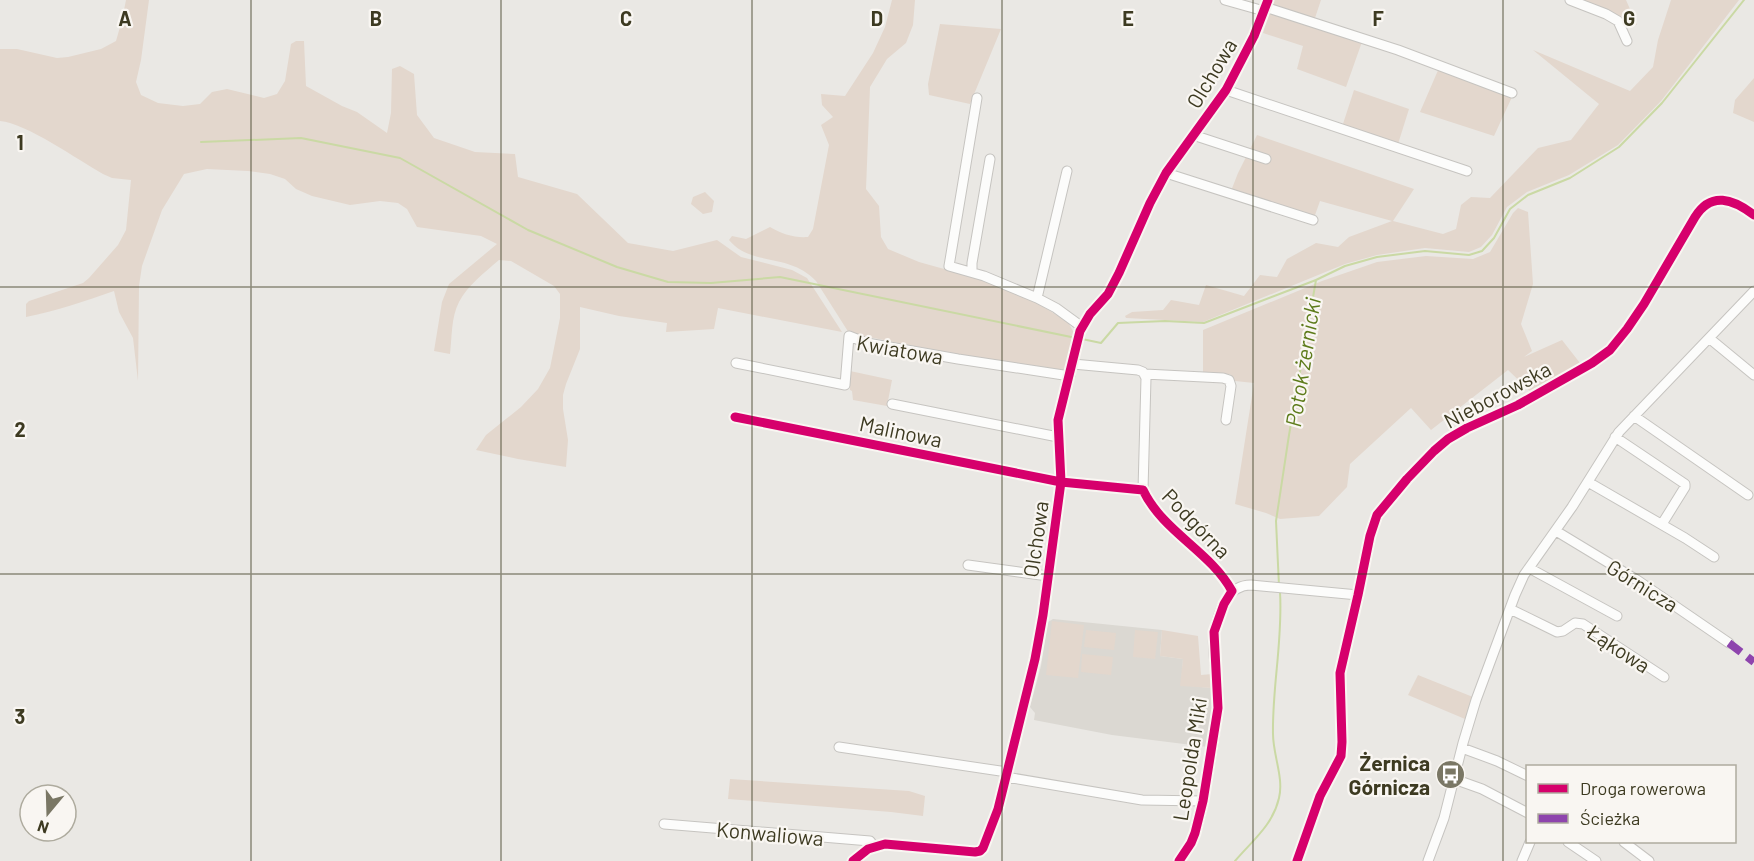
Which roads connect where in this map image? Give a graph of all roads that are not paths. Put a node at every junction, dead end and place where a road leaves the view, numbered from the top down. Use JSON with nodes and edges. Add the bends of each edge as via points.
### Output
{"nodes":[{"id":1,"x":1225,"y":0,"type":"edge"},
{"id":2,"x":1569,"y":0,"type":"edge"},
{"id":3,"x":1266,"y":6,"type":"edge"},
{"id":4,"x":1627,"y":40,"type":"dead end"},
{"id":5,"x":1226,"y":90,"type":"junction"},
{"id":6,"x":1512,"y":93,"type":"dead end"},
{"id":7,"x":977,"y":98,"type":"dead end"},
{"id":8,"x":1193,"y":135,"type":"junction"},
{"id":9,"x":990,"y":159,"type":"dead end"},
{"id":10,"x":1266,"y":159,"type":"dead end"},
{"id":11,"x":1067,"y":171,"type":"dead end"},
{"id":12,"x":1467,"y":171,"type":"dead end"},
{"id":13,"x":1166,"y":173,"type":"junction"},
{"id":14,"x":1754,"y":215,"type":"edge"},
{"id":15,"x":1313,"y":220,"type":"dead end"},
{"id":16,"x":972,"y":272,"type":"junction"},
{"id":17,"x":1754,"y":291,"type":"edge"},
{"id":18,"x":1037,"y":298,"type":"junction"},
{"id":19,"x":1079,"y":335,"type":"junction"},
{"id":20,"x":1709,"y":338,"type":"junction"},
{"id":21,"x":736,"y":363,"type":"dead end"},
{"id":22,"x":1073,"y":364,"type":"junction"},
{"id":23,"x":1145,"y":374,"type":"junction"},
{"id":24,"x":1754,"y":375,"type":"edge"},
{"id":25,"x":1070,"y":376,"type":"junction"},
{"id":26,"x":892,"y":404,"type":"dead end"},
{"id":27,"x":1634,"y":416,"type":"junction"},
{"id":28,"x":735,"y":417,"type":"dead end"},
{"id":29,"x":1226,"y":420,"type":"dead end"},
{"id":30,"x":1058,"y":437,"type":"junction"},
{"id":31,"x":1615,"y":437,"type":"junction"},
{"id":32,"x":1061,"y":482,"type":"junction"},
{"id":33,"x":1588,"y":482,"type":"junction"},
{"id":34,"x":1143,"y":490,"type":"junction"},
{"id":35,"x":1748,"y":495,"type":"dead end"},
{"id":36,"x":1662,"y":524,"type":"junction"},
{"id":37,"x":1556,"y":531,"type":"junction"},
{"id":38,"x":1714,"y":557,"type":"dead end"},
{"id":39,"x":968,"y":565,"type":"dead end"},
{"id":40,"x":1528,"y":568,"type":"junction"},
{"id":41,"x":1048,"y":576,"type":"junction"},
{"id":42,"x":1233,"y":591,"type":"junction"},
{"id":43,"x":1358,"y":595,"type":"junction"},
{"id":44,"x":1510,"y":609,"type":"junction"},
{"id":45,"x":1617,"y":616,"type":"dead end"},
{"id":46,"x":1729,"y":643,"type":"dead end"},
{"id":47,"x":1664,"y":677,"type":"dead end"},
{"id":48,"x":839,"y":747,"type":"dead end"},
{"id":49,"x":1462,"y":747,"type":"junction"},
{"id":50,"x":1007,"y":774,"type":"junction"},
{"id":51,"x":1526,"y":776,"type":"edge"},
{"id":52,"x":1454,"y":779,"type":"junction"},
{"id":53,"x":1203,"y":801,"type":"junction"},
{"id":54,"x":1526,"y":812,"type":"edge"},
{"id":55,"x":664,"y":824,"type":"dead end"},
{"id":56,"x":1530,"y":843,"type":"edge"},
{"id":57,"x":1569,"y":843,"type":"edge"},
{"id":58,"x":1625,"y":843,"type":"edge"},
{"id":59,"x":874,"y":846,"type":"junction"},
{"id":60,"x":853,"y":861,"type":"edge"},
{"id":61,"x":1179,"y":861,"type":"edge"},
{"id":62,"x":1296,"y":861,"type":"edge"},
{"id":63,"x":1428,"y":861,"type":"edge"},
{"id":64,"x":1522,"y":861,"type":"edge"},
{"id":65,"x":1596,"y":861,"type":"edge"},
{"id":66,"x":1649,"y":861,"type":"edge"}],
"edges":[{"from":1,"to":3,"type":"street"},
{"from":2,"to":4,"type":"street","via":[[1618,21]]},
{"from":3,"to":5,"type":"street","name":"Olchowa"},
{"from":3,"to":6,"type":"street"},
{"from":5,"to":8,"type":"street","name":"Olchowa"},
{"from":5,"to":12,"type":"street"},
{"from":7,"to":16,"type":"street","via":[[949,266]]},
{"from":8,"to":10,"type":"street"},
{"from":8,"to":13,"type":"street","name":"Olchowa"},
{"from":9,"to":16,"type":"street"},
{"from":11,"to":18,"type":"street"},
{"from":13,"to":15,"type":"street"},
{"from":13,"to":19,"type":"street","name":"Olchowa","via":[[1108,294],[1090,314]]},
{"from":14,"to":43,"type":"street","name":"Nieborowska","via":[[1728,201],[1703,206],[1635,317],[1610,350],[1437,448],[1377,515]]},
{"from":16,"to":18,"type":"street"},
{"from":17,"to":20,"type":"street"},
{"from":18,"to":19,"type":"street","via":[[1056,308]]},
{"from":19,"to":22,"type":"street","name":"Olchowa"},
{"from":20,"to":24,"type":"street"},
{"from":20,"to":27,"type":"street"},
{"from":21,"to":25,"type":"street","name":"Kwiatowa","via":[[844,385],[849,336],[867,343]]},
{"from":22,"to":23,"type":"street"},
{"from":22,"to":25,"type":"street","name":"Olchowa"},
{"from":23,"to":29,"type":"street","via":[[1229,380]]},
{"from":23,"to":34,"type":"street","name":"Podgórna"},
{"from":25,"to":30,"type":"street","name":"Olchowa","via":[[1058,420]]},
{"from":26,"to":30,"type":"street"},
{"from":27,"to":31,"type":"street"},
{"from":27,"to":35,"type":"street"},
{"from":28,"to":32,"type":"street","name":"Malinowa"},
{"from":30,"to":32,"type":"street","name":"Olchowa"},
{"from":31,"to":33,"type":"street"},
{"from":31,"to":36,"type":"street","via":[[1685,484]]},
{"from":32,"to":34,"type":"street","name":"Podgórna"},
{"from":32,"to":41,"type":"street","name":"Olchowa"},
{"from":33,"to":36,"type":"street"},
{"from":33,"to":37,"type":"street"},
{"from":34,"to":42,"type":"street","name":"Podgórna","via":[[1155,510],[1223,576]]},
{"from":36,"to":38,"type":"street"},
{"from":37,"to":40,"type":"street"},
{"from":37,"to":46,"type":"street","name":"Górnicza"},
{"from":39,"to":41,"type":"street","name":"Olchowa"},
{"from":40,"to":44,"type":"street"},
{"from":40,"to":45,"type":"street","name":"Górnicza"},
{"from":41,"to":50,"type":"street","name":"Olchowa","via":[[1035,659]]},
{"from":42,"to":43,"type":"street","via":[[1245,585]]},
{"from":42,"to":53,"type":"street","name":"Leopolda Miki","via":[[1214,632],[1218,708]]},
{"from":43,"to":62,"type":"street","name":"Nieborowska","via":[[1340,677],[1341,756],[1320,796]]},
{"from":44,"to":47,"type":"street","name":"Łąkowa","via":[[1557,632],[1575,623],[1583,624]]},
{"from":44,"to":49,"type":"street"},
{"from":48,"to":50,"type":"street"},
{"from":49,"to":51,"type":"street"},
{"from":49,"to":52,"type":"street"},
{"from":50,"to":53,"type":"street","via":[[1142,801]]},
{"from":50,"to":59,"type":"street","name":"Olchowa","via":[[992,826],[980,851],[897,844]]},
{"from":52,"to":54,"type":"street"},
{"from":52,"to":63,"type":"street"},
{"from":53,"to":61,"type":"street","name":"Leopolda Miki","via":[[1191,843]]},
{"from":55,"to":59,"type":"street","name":"Konwaliowa","via":[[870,841]]},
{"from":56,"to":64,"type":"street"},
{"from":57,"to":65,"type":"street"},
{"from":58,"to":66,"type":"street"},
{"from":59,"to":60,"type":"street"}]}
